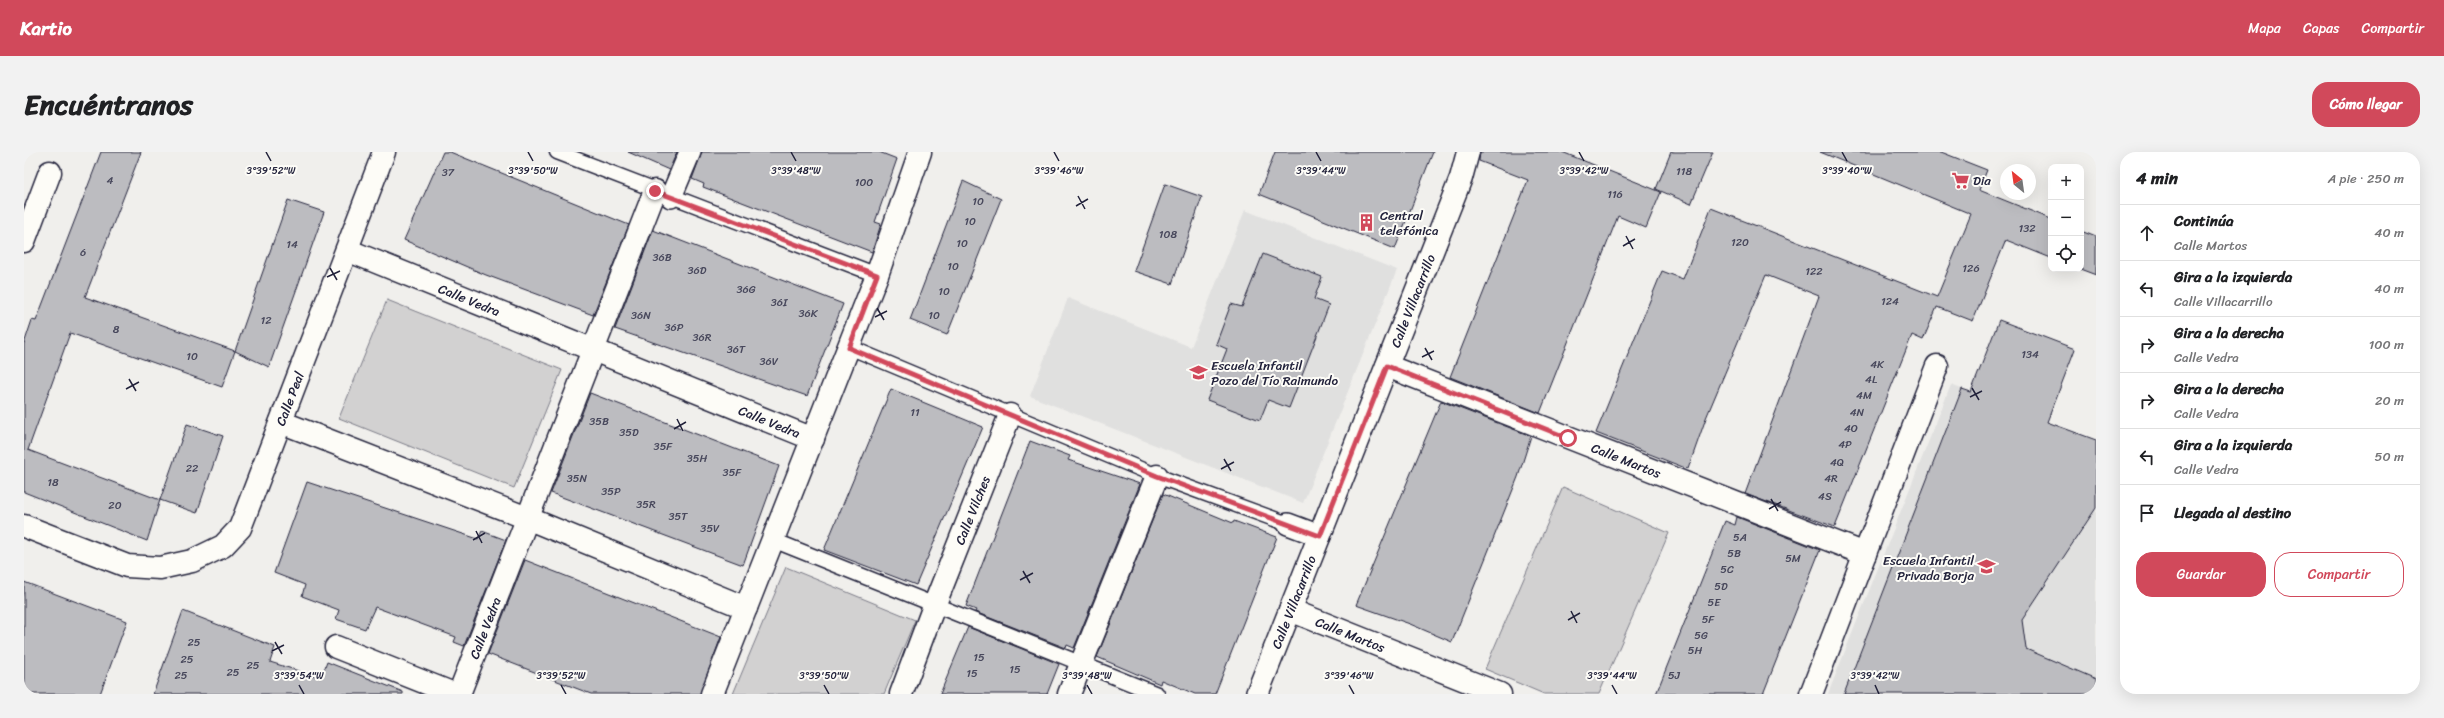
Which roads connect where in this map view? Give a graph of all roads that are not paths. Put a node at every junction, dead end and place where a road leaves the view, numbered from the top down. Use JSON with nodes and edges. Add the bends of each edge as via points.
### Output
{"nodes":[{"id":1,"x":384,"y":152,"type":"edge"},
{"id":2,"x":557,"y":152,"type":"edge"},
{"id":3,"x":690,"y":152,"type":"edge"},
{"id":4,"x":920,"y":152,"type":"edge"},
{"id":5,"x":1468,"y":152,"type":"edge"},
{"id":6,"x":50,"y":172,"type":"dead end"},
{"id":7,"x":663,"y":194,"type":"junction"},
{"id":8,"x":24,"y":241,"type":"edge"},
{"id":9,"x":347,"y":250,"type":"junction"},
{"id":10,"x":877,"y":275,"type":"junction"},
{"id":11,"x":849,"y":348,"type":"junction"},
{"id":12,"x":592,"y":350,"type":"junction"},
{"id":13,"x":1387,"y":366,"type":"junction"},
{"id":14,"x":1937,"y":366,"type":"dead end"},
{"id":15,"x":1010,"y":415,"type":"junction"},
{"id":16,"x":281,"y":422,"type":"junction"},
{"id":17,"x":812,"y":438,"type":"junction"},
{"id":18,"x":1157,"y":476,"type":"junction"},
{"id":19,"x":527,"y":518,"type":"junction"},
{"id":20,"x":1288,"y":524,"type":"joint"},
{"id":21,"x":24,"y":526,"type":"edge"},
{"id":22,"x":1320,"y":536,"type":"junction"},
{"id":23,"x":773,"y":540,"type":"junction"},
{"id":24,"x":1865,"y":554,"type":"junction"},
{"id":25,"x":934,"y":606,"type":"junction"},
{"id":26,"x":746,"y":608,"type":"junction"},
{"id":27,"x":1290,"y":610,"type":"junction"},
{"id":28,"x":336,"y":647,"type":"dead end"},
{"id":29,"x":1080,"y":664,"type":"junction"},
{"id":30,"x":454,"y":694,"type":"edge"},
{"id":31,"x":459,"y":694,"type":"edge"},
{"id":32,"x":712,"y":694,"type":"edge"},
{"id":33,"x":901,"y":694,"type":"edge"},
{"id":34,"x":1068,"y":694,"type":"edge"},
{"id":35,"x":1157,"y":694,"type":"edge"},
{"id":36,"x":1257,"y":694,"type":"edge"},
{"id":37,"x":1500,"y":694,"type":"edge"},
{"id":38,"x":1811,"y":694,"type":"edge"}],
"edges":[{"from":1,"to":9,"type":"street","name":"Calle Peal"},
{"from":2,"to":7,"type":"lane"},
{"from":3,"to":7,"type":"street"},
{"from":4,"to":10,"type":"street","name":"Calle Vedra"},
{"from":5,"to":13,"type":"street","name":"Calle Villacarrillo","via":[[1461,178]]},
{"from":6,"to":8,"type":"street"},
{"from":7,"to":10,"type":"lane"},
{"from":7,"to":12,"type":"street","name":"Calle Vedra"},
{"from":9,"to":12,"type":"street","name":"Calle Vedra"},
{"from":9,"to":16,"type":"street","name":"Calle Peal"},
{"from":10,"to":11,"type":"street","name":"Calle Vedra"},
{"from":11,"to":15,"type":"lane"},
{"from":11,"to":17,"type":"street","name":"Calle Vedra"},
{"from":12,"to":17,"type":"street","name":"Calle Vedra"},
{"from":12,"to":19,"type":"street","name":"Calle Vedra"},
{"from":13,"to":22,"type":"street","name":"Calle Villacarrillo"},
{"from":13,"to":24,"type":"street","name":"Calle Martos"},
{"from":14,"to":24,"type":"street"},
{"from":15,"to":18,"type":"lane"},
{"from":15,"to":25,"type":"street","name":"Calle Vilches"},
{"from":16,"to":19,"type":"street"},
{"from":16,"to":21,"type":"street","name":"Calle Peal","via":[[240,528],[223,546],[192,561],[160,568],[127,566]]},
{"from":17,"to":23,"type":"street","name":"Calle Vedra"},
{"from":18,"to":20,"type":"lane"},
{"from":18,"to":29,"type":"street"},
{"from":19,"to":26,"type":"street"},
{"from":19,"to":31,"type":"street","name":"Calle Vedra"},
{"from":20,"to":22,"type":"street"},
{"from":22,"to":27,"type":"street","name":"Calle Villacarrillo"},
{"from":23,"to":25,"type":"lane"},
{"from":23,"to":26,"type":"street","name":"Calle Vedra"},
{"from":24,"to":38,"type":"street"},
{"from":25,"to":29,"type":"lane"},
{"from":25,"to":33,"type":"street","name":"Calle Vilches"},
{"from":26,"to":32,"type":"street","name":"Calle Vedra"},
{"from":27,"to":36,"type":"street","name":"Calle Villacarrillo"},
{"from":27,"to":37,"type":"street","name":"Calle Martos"},
{"from":28,"to":30,"type":"street"},
{"from":29,"to":34,"type":"street"},
{"from":29,"to":35,"type":"lane"}]}
